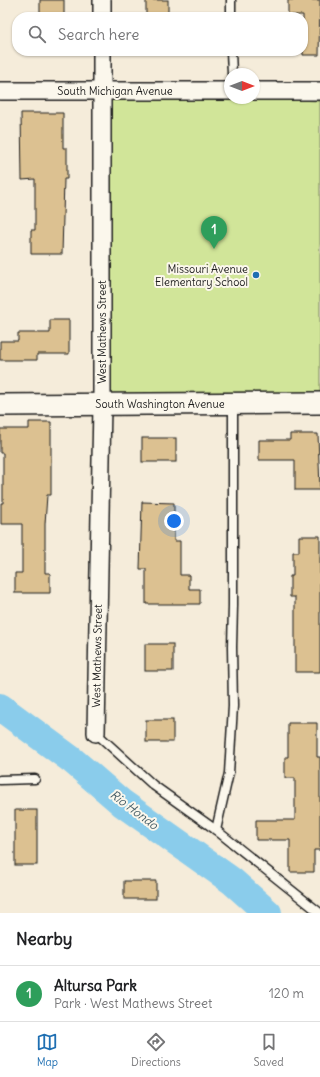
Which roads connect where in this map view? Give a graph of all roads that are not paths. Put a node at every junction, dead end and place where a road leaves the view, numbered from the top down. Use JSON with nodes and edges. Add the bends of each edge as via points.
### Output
{"nodes":[{"id":1,"x":102,"y":0,"type":"edge"},
{"id":2,"x":231,"y":0,"type":"edge"},
{"id":3,"x":102,"y":12,"type":"edge"},
{"id":4,"x":231,"y":12,"type":"edge"},
{"id":5,"x":102,"y":56,"type":"edge"},
{"id":6,"x":232,"y":56,"type":"edge"},
{"id":7,"x":232,"y":68,"type":"edge"},
{"id":8,"x":0,"y":91,"type":"edge"},
{"id":9,"x":224,"y":91,"type":"edge"},
{"id":10,"x":260,"y":91,"type":"edge"},
{"id":11,"x":320,"y":91,"type":"edge"},
{"id":12,"x":102,"y":92,"type":"junction"},
{"id":13,"x":320,"y":403,"type":"edge"},
{"id":14,"x":0,"y":404,"type":"edge"},
{"id":15,"x":102,"y":404,"type":"junction"},
{"id":16,"x":233,"y":404,"type":"junction"},
{"id":17,"x":96,"y":733,"type":"joint"},
{"id":18,"x":35,"y":779,"type":"dead end"},
{"id":19,"x":0,"y":780,"type":"edge"},
{"id":20,"x":216,"y":830,"type":"junction"},
{"id":21,"x":320,"y":913,"type":"edge"}],
"edges":[{"from":1,"to":3,"type":"street"},
{"from":2,"to":4,"type":"lane"},
{"from":5,"to":12,"type":"street","name":"West Mathews Street"},
{"from":6,"to":7,"type":"lane"},
{"from":8,"to":12,"type":"street","name":"South Michigan Avenue"},
{"from":9,"to":12,"type":"street","name":"South Michigan Avenue"},
{"from":10,"to":11,"type":"street"},
{"from":12,"to":15,"type":"street","name":"West Mathews Street"},
{"from":13,"to":16,"type":"street","name":"South Washington Avenue"},
{"from":14,"to":15,"type":"street","name":"South Washington Avenue"},
{"from":15,"to":16,"type":"street","name":"South Washington Avenue"},
{"from":15,"to":17,"type":"street","name":"West Mathews Street"},
{"from":16,"to":20,"type":"lane","via":[[233,706],[229,773]]},
{"from":17,"to":20,"type":"lane","via":[[153,786]]},
{"from":18,"to":19,"type":"lane"},
{"from":20,"to":21,"type":"lane"}]}
